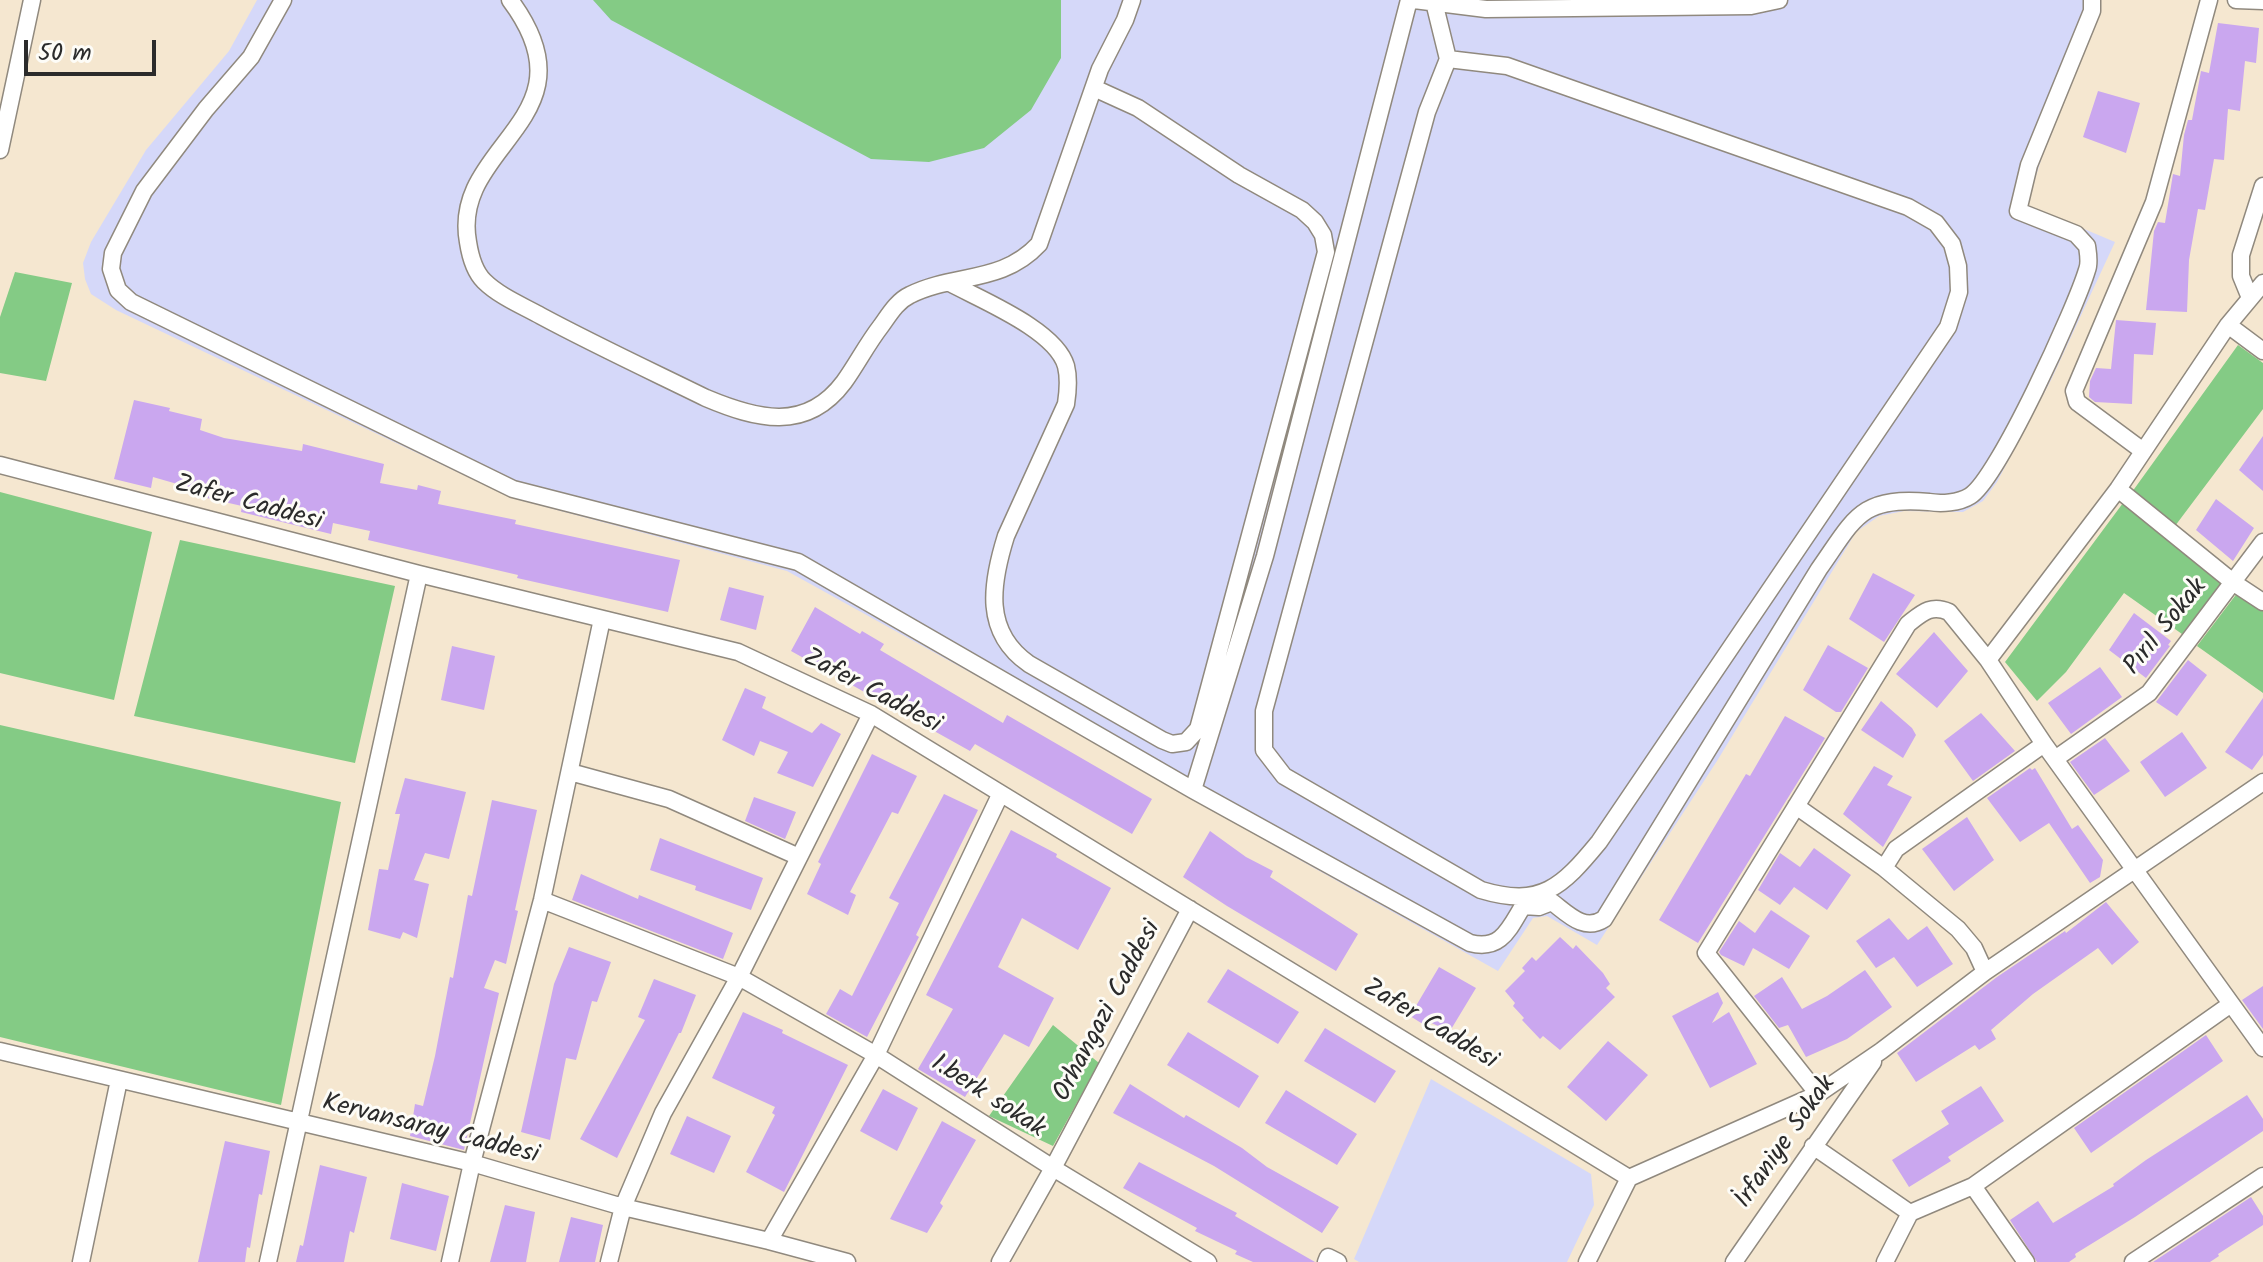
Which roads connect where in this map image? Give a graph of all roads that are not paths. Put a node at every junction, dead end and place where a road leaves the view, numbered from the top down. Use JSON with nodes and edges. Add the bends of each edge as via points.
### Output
{"nodes":[{"id":1,"x":32,"y":0,"type":"edge"},
{"id":2,"x":283,"y":0,"type":"edge"},
{"id":3,"x":510,"y":0,"type":"edge"},
{"id":4,"x":1132,"y":0,"type":"edge"},
{"id":5,"x":1411,"y":0,"type":"edge"},
{"id":6,"x":1779,"y":0,"type":"edge"},
{"id":7,"x":2092,"y":0,"type":"edge"},
{"id":8,"x":2209,"y":0,"type":"edge"},
{"id":9,"x":2236,"y":0,"type":"edge"},
{"id":10,"x":2263,"y":1,"type":"edge"},
{"id":11,"x":1434,"y":2,"type":"junction"},
{"id":12,"x":1448,"y":59,"type":"junction"},
{"id":13,"x":1094,"y":88,"type":"junction"},
{"id":14,"x":0,"y":150,"type":"edge"},
{"id":15,"x":2262,"y":195,"type":"edge"},
{"id":16,"x":950,"y":283,"type":"junction"},
{"id":17,"x":2263,"y":283,"type":"edge"},
{"id":18,"x":2250,"y":298,"type":"junction"},
{"id":19,"x":2228,"y":325,"type":"junction"},
{"id":20,"x":2263,"y":351,"type":"edge"},
{"id":21,"x":2143,"y":451,"type":"junction"},
{"id":22,"x":0,"y":465,"type":"edge"},
{"id":23,"x":2118,"y":489,"type":"junction"},
{"id":24,"x":2263,"y":542,"type":"edge"},
{"id":25,"x":419,"y":574,"type":"junction"},
{"id":26,"x":2234,"y":583,"type":"junction"},
{"id":27,"x":2263,"y":602,"type":"edge"},
{"id":28,"x":602,"y":619,"type":"junction"},
{"id":29,"x":1988,"y":660,"type":"junction"},
{"id":30,"x":871,"y":714,"type":"junction"},
{"id":31,"x":2044,"y":744,"type":"junction"},
{"id":32,"x":2055,"y":759,"type":"junction"},
{"id":33,"x":570,"y":772,"type":"junction"},
{"id":34,"x":2263,"y":782,"type":"edge"},
{"id":35,"x":1193,"y":790,"type":"junction"},
{"id":36,"x":1000,"y":795,"type":"junction"},
{"id":37,"x":1796,"y":806,"type":"junction"},
{"id":38,"x":799,"y":857,"type":"junction"},
{"id":39,"x":1884,"y":868,"type":"junction"},
{"id":40,"x":2135,"y":868,"type":"junction"},
{"id":41,"x":542,"y":900,"type":"junction"},
{"id":42,"x":1190,"y":909,"type":"junction"},
{"id":43,"x":1985,"y":972,"type":"junction"},
{"id":44,"x":739,"y":977,"type":"junction"},
{"id":45,"x":2231,"y":1004,"type":"junction"},
{"id":46,"x":2263,"y":1048,"type":"edge"},
{"id":47,"x":0,"y":1051,"type":"edge"},
{"id":48,"x":1881,"y":1051,"type":"junction"},
{"id":49,"x":876,"y":1055,"type":"junction"},
{"id":50,"x":119,"y":1080,"type":"junction"},
{"id":51,"x":1818,"y":1094,"type":"junction"},
{"id":52,"x":298,"y":1124,"type":"junction"},
{"id":53,"x":1813,"y":1146,"type":"junction"},
{"id":54,"x":472,"y":1163,"type":"junction"},
{"id":55,"x":1053,"y":1168,"type":"junction"},
{"id":56,"x":2263,"y":1176,"type":"edge"},
{"id":57,"x":1629,"y":1178,"type":"junction"},
{"id":58,"x":1973,"y":1186,"type":"junction"},
{"id":59,"x":623,"y":1207,"type":"junction"},
{"id":60,"x":1910,"y":1213,"type":"junction"},
{"id":61,"x":769,"y":1241,"type":"junction"},
{"id":62,"x":81,"y":1262,"type":"edge"},
{"id":63,"x":268,"y":1262,"type":"edge"},
{"id":64,"x":450,"y":1262,"type":"edge"},
{"id":65,"x":609,"y":1262,"type":"edge"},
{"id":66,"x":847,"y":1262,"type":"edge"},
{"id":67,"x":1000,"y":1262,"type":"edge"},
{"id":68,"x":1208,"y":1262,"type":"edge"},
{"id":69,"x":1326,"y":1262,"type":"edge"},
{"id":70,"x":1338,"y":1262,"type":"edge"},
{"id":71,"x":1587,"y":1262,"type":"edge"},
{"id":72,"x":1734,"y":1262,"type":"edge"},
{"id":73,"x":1885,"y":1262,"type":"edge"},
{"id":74,"x":2026,"y":1262,"type":"edge"},
{"id":75,"x":2133,"y":1262,"type":"edge"}],
"edges":[{"from":1,"to":14,"type":"street"},
{"from":2,"to":35,"type":"street","via":[[251,57],[144,191],[113,253],[111,269],[118,290],[131,302],[513,489],[798,562]]},
{"from":3,"to":16,"type":"street","via":[[537,45],[537,83],[513,135],[477,181],[465,229],[483,280],[510,299],[732,409],[764,417],[795,416],[824,404],[897,304],[908,295]]},
{"from":4,"to":13,"type":"street"},
{"from":5,"to":11,"type":"street"},
{"from":5,"to":35,"type":"street","via":[[1265,556]]},
{"from":6,"to":11,"type":"street","via":[[1751,6],[1486,9]]},
{"from":7,"to":35,"type":"street","via":[[2029,165],[2018,211],[2076,234],[2087,246],[2089,267],[2037,385],[1985,483],[1969,498],[1942,504],[1889,502],[1856,516],[1604,919],[1585,924],[1552,902],[1523,906],[1497,942],[1470,943]]},
{"from":8,"to":21,"type":"street","via":[[2154,202],[2074,391],[2077,402]]},
{"from":9,"to":10,"type":"street"},
{"from":11,"to":12,"type":"street"},
{"from":12,"to":12,"type":"street","via":[[1427,112],[1264,711],[1264,750],[1284,776],[1481,890],[1508,898],[1534,895],[1568,879],[1599,842],[1948,327],[1959,292],[1958,266],[1952,244],[1936,223],[1908,207],[1507,66]]},
{"from":13,"to":16,"type":"street","via":[[1039,244],[1011,266]]},
{"from":13,"to":16,"type":"street","via":[[1138,108],[1302,210],[1323,235],[1326,252],[1198,729],[1186,742],[1162,740],[1029,664],[1011,652],[1000,633],[995,610],[999,559],[1066,404],[1069,384],[1066,364],[1046,338]]},
{"from":15,"to":18,"type":"street","via":[[2241,255],[2241,276]]},
{"from":17,"to":18,"type":"street"},
{"from":18,"to":19,"type":"street"},
{"from":19,"to":20,"type":"street"},
{"from":19,"to":21,"type":"street"},
{"from":21,"to":23,"type":"street"},
{"from":22,"to":25,"type":"street","name":"Zafer Caddesi"},
{"from":23,"to":26,"type":"street"},
{"from":23,"to":29,"type":"street"},
{"from":24,"to":26,"type":"street","name":"Pırıl Sokak"},
{"from":25,"to":28,"type":"street","name":"Zafer Caddesi"},
{"from":25,"to":52,"type":"street"},
{"from":26,"to":27,"type":"street"},
{"from":26,"to":32,"type":"street","name":"Pırıl Sokak","via":[[2149,693]]},
{"from":28,"to":30,"type":"street","name":"Zafer Caddesi","via":[[738,652]]},
{"from":28,"to":33,"type":"street"},
{"from":29,"to":31,"type":"street"},
{"from":29,"to":37,"type":"street","via":[[1941,608],[1928,609],[1908,624]]},
{"from":30,"to":36,"type":"street","name":"Zafer Caddesi"},
{"from":30,"to":38,"type":"street"},
{"from":31,"to":32,"type":"street"},
{"from":31,"to":39,"type":"street","via":[[1896,849]]},
{"from":32,"to":40,"type":"street"},
{"from":33,"to":38,"type":"street","via":[[669,799]]},
{"from":33,"to":41,"type":"street"},
{"from":34,"to":40,"type":"street"},
{"from":36,"to":42,"type":"street","name":"Zafer Caddesi"},
{"from":36,"to":49,"type":"street"},
{"from":37,"to":39,"type":"street"},
{"from":37,"to":51,"type":"street","via":[[1706,953]]},
{"from":38,"to":44,"type":"street"},
{"from":39,"to":43,"type":"street","via":[[1958,929]]},
{"from":40,"to":43,"type":"street"},
{"from":40,"to":45,"type":"street"},
{"from":41,"to":44,"type":"street","name":"1.berk sokak"},
{"from":41,"to":54,"type":"street"},
{"from":42,"to":55,"type":"street","name":"Orhangazi Caddesi"},
{"from":42,"to":57,"type":"street","name":"Zafer Caddesi"},
{"from":43,"to":48,"type":"street"},
{"from":44,"to":49,"type":"street","name":"1.berk sokak"},
{"from":44,"to":59,"type":"street","via":[[663,1113]]},
{"from":45,"to":46,"type":"street"},
{"from":45,"to":58,"type":"street"},
{"from":47,"to":50,"type":"street","name":"Kervansaray Caddesi"},
{"from":48,"to":51,"type":"street"},
{"from":48,"to":53,"type":"street","name":"İrfaniye Sokak"},
{"from":49,"to":55,"type":"street","name":"1.berk sokak"},
{"from":49,"to":61,"type":"street"},
{"from":50,"to":52,"type":"street","name":"Kervansaray Caddesi"},
{"from":50,"to":62,"type":"street"},
{"from":51,"to":57,"type":"street"},
{"from":52,"to":54,"type":"street","name":"Kervansaray Caddesi"},
{"from":52,"to":63,"type":"street"},
{"from":53,"to":60,"type":"street"},
{"from":53,"to":72,"type":"street","name":"İrfaniye Sokak"},
{"from":54,"to":59,"type":"street","name":"Kervansaray Caddesi"},
{"from":54,"to":64,"type":"street"},
{"from":55,"to":67,"type":"street","name":"Orhangazi Caddesi"},
{"from":55,"to":68,"type":"street","name":"1.berk sokak"},
{"from":56,"to":75,"type":"street"},
{"from":57,"to":71,"type":"street"},
{"from":58,"to":60,"type":"street"},
{"from":58,"to":74,"type":"street"},
{"from":59,"to":61,"type":"street","name":"Kervansaray Caddesi"},
{"from":59,"to":65,"type":"street"},
{"from":60,"to":73,"type":"street"},
{"from":61,"to":66,"type":"street","name":"Kervansaray Caddesi"},
{"from":69,"to":70,"type":"street","via":[[1328,1257]]}]}
